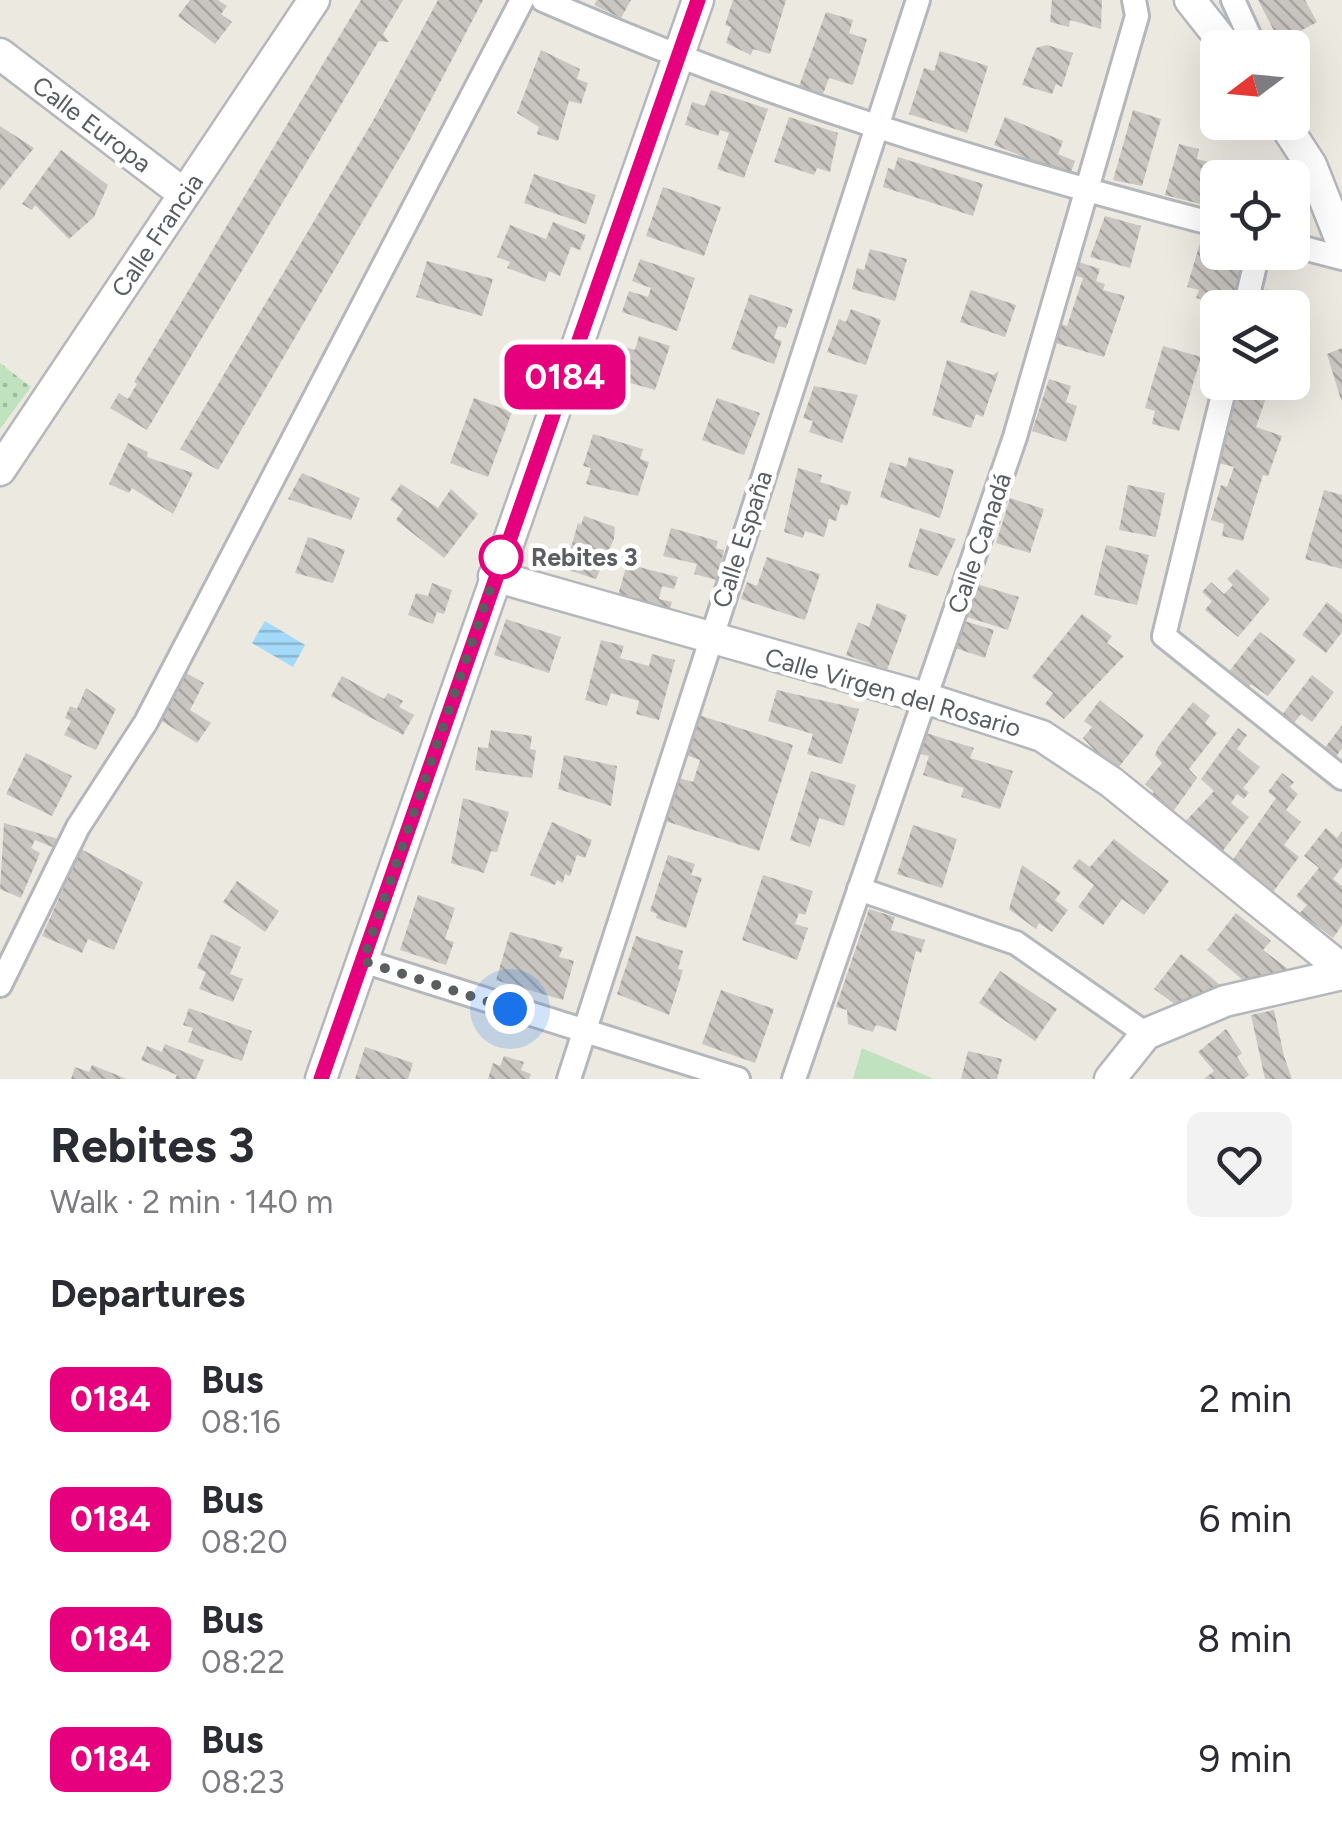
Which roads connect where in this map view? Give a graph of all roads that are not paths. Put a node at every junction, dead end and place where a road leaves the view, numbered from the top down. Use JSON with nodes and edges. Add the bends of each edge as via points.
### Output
{"nodes":[{"id":1,"x":522,"y":0,"type":"edge"},
{"id":2,"x":542,"y":0,"type":"edge"},
{"id":3,"x":698,"y":0,"type":"edge"},
{"id":4,"x":918,"y":0,"type":"edge"},
{"id":5,"x":1134,"y":0,"type":"edge"},
{"id":6,"x":1190,"y":0,"type":"edge"},
{"id":7,"x":1233,"y":0,"type":"edge"},
{"id":8,"x":306,"y":3,"type":"edge"},
{"id":9,"x":1214,"y":30,"type":"edge"},
{"id":10,"x":1247,"y":30,"type":"edge"},
{"id":11,"x":0,"y":54,"type":"edge"},
{"id":12,"x":678,"y":59,"type":"junction"},
{"id":13,"x":876,"y":130,"type":"junction"},
{"id":14,"x":1295,"y":140,"type":"edge"},
{"id":15,"x":1300,"y":140,"type":"edge"},
{"id":16,"x":1312,"y":166,"type":"junction"},
{"id":17,"x":1086,"y":191,"type":"junction"},
{"id":18,"x":184,"y":194,"type":"junction"},
{"id":19,"x":1200,"y":220,"type":"edge"},
{"id":20,"x":1342,"y":243,"type":"edge"},
{"id":21,"x":1310,"y":250,"type":"edge"},
{"id":22,"x":1342,"y":258,"type":"edge"},
{"id":23,"x":1222,"y":400,"type":"edge"},
{"id":24,"x":0,"y":470,"type":"edge"},
{"id":25,"x":494,"y":576,"type":"junction"},
{"id":26,"x":710,"y":638,"type":"junction"},
{"id":27,"x":926,"y":698,"type":"junction"},
{"id":28,"x":1342,"y":778,"type":"edge"},
{"id":29,"x":859,"y":889,"type":"junction"},
{"id":30,"x":363,"y":961,"type":"junction"},
{"id":31,"x":1342,"y":972,"type":"edge"},
{"id":32,"x":0,"y":985,"type":"edge"},
{"id":33,"x":584,"y":1033,"type":"junction"},
{"id":34,"x":1146,"y":1034,"type":"junction"},
{"id":35,"x":320,"y":1079,"type":"edge"},
{"id":36,"x":568,"y":1079,"type":"edge"},
{"id":37,"x":738,"y":1079,"type":"edge"},
{"id":38,"x":794,"y":1079,"type":"edge"},
{"id":39,"x":1110,"y":1079,"type":"edge"}],
"edges":[{"from":1,"to":32,"type":"street","via":[[146,722],[78,826]]},
{"from":2,"to":12,"type":"street"},
{"from":3,"to":12,"type":"street"},
{"from":4,"to":13,"type":"street","name":"Calle España"},
{"from":5,"to":17,"type":"street","name":"Calle Canadá","via":[[1137,16]]},
{"from":6,"to":9,"type":"street"},
{"from":7,"to":10,"type":"street"},
{"from":8,"to":18,"type":"street","name":"Calle Francia"},
{"from":11,"to":18,"type":"street","name":"Calle Europa"},
{"from":12,"to":13,"type":"street"},
{"from":12,"to":25,"type":"street"},
{"from":13,"to":17,"type":"street"},
{"from":13,"to":26,"type":"street","name":"Calle España"},
{"from":14,"to":16,"type":"street"},
{"from":15,"to":16,"type":"street"},
{"from":16,"to":20,"type":"street"},
{"from":17,"to":19,"type":"street"},
{"from":17,"to":27,"type":"street","name":"Calle Canadá","via":[[1015,437]]},
{"from":18,"to":24,"type":"street","name":"Calle Francia"},
{"from":21,"to":22,"type":"street"},
{"from":23,"to":28,"type":"street","via":[[1164,636]]},
{"from":25,"to":26,"type":"street","name":"Calle Virgen del Rosario"},
{"from":25,"to":30,"type":"street"},
{"from":26,"to":27,"type":"street","name":"Calle Virgen del Rosario"},
{"from":26,"to":33,"type":"street","name":"Calle España"},
{"from":27,"to":29,"type":"street","name":"Calle Canadá"},
{"from":27,"to":31,"type":"street","name":"Calle Virgen del Rosario","via":[[1042,736],[1111,782]]},
{"from":29,"to":34,"type":"street","via":[[1016,944]]},
{"from":29,"to":38,"type":"street","name":"Calle Canadá"},
{"from":30,"to":33,"type":"street"},
{"from":30,"to":35,"type":"street"},
{"from":31,"to":34,"type":"street","via":[[1224,1001]]},
{"from":33,"to":36,"type":"street","name":"Calle España"},
{"from":33,"to":37,"type":"street"},
{"from":34,"to":39,"type":"street"}]}
